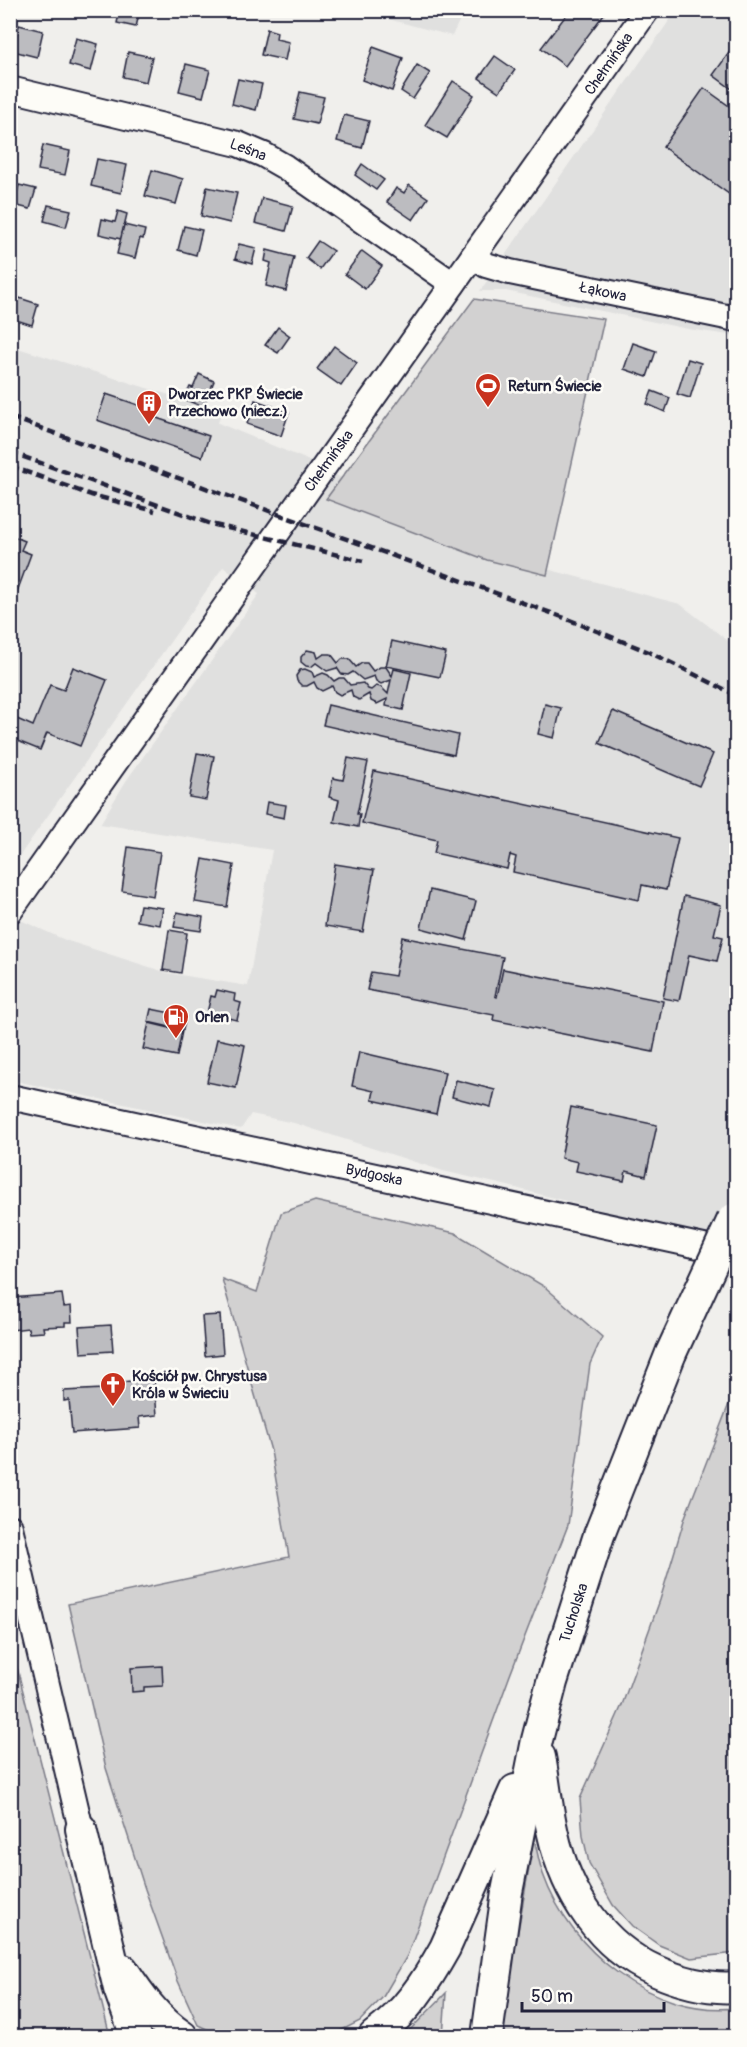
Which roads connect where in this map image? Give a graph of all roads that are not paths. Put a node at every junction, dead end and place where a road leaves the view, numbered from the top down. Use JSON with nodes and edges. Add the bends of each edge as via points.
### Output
{"nodes":[{"id":1,"x":647,"y":10,"type":"edge"},
{"id":2,"x":10,"y":89,"type":"edge"},
{"id":3,"x":472,"y":256,"type":"junction"},
{"id":4,"x":453,"y":284,"type":"junction"},
{"id":5,"x":736,"y":319,"type":"edge"},
{"id":6,"x":10,"y":911,"type":"edge"},
{"id":7,"x":10,"y":1097,"type":"edge"},
{"id":8,"x":736,"y":1212,"type":"edge"},
{"id":9,"x":736,"y":1254,"type":"edge"},
{"id":10,"x":10,"y":1527,"type":"edge"},
{"id":11,"x":537,"y":1740,"type":"junction"},
{"id":12,"x":81,"y":1829,"type":"joint"},
{"id":13,"x":110,"y":1947,"type":"junction"},
{"id":14,"x":736,"y":1987,"type":"edge"},
{"id":15,"x":136,"y":2037,"type":"edge"},
{"id":16,"x":182,"y":2037,"type":"edge"},
{"id":17,"x":374,"y":2037,"type":"edge"},
{"id":18,"x":487,"y":2037,"type":"edge"}],
"edges":[{"from":1,"to":3,"type":"street","name":"Chełmińska"},
{"from":2,"to":4,"type":"street","name":"Leśna","via":[[238,144],[264,154]]},
{"from":3,"to":4,"type":"street","name":"Chełmińska"},
{"from":3,"to":5,"type":"street","name":"Łąkowa","via":[[510,272]]},
{"from":4,"to":6,"type":"street","name":"Chełmińska"},
{"from":7,"to":9,"type":"street","name":"Bydgoska"},
{"from":8,"to":11,"type":"main road","name":"Tucholska","bridge":true,"via":[[671,1353],[599,1535]]},
{"from":10,"to":12,"type":"street"},
{"from":11,"to":14,"type":"main road","via":[[557,1850],[575,1895],[595,1925],[638,1963],[672,1978],[712,1987]]},
{"from":11,"to":17,"type":"main road","via":[[434,1968],[405,2009]]},
{"from":11,"to":18,"type":"main road","name":"Tucholska","via":[[507,1892]]},
{"from":12,"to":13,"type":"main road"},
{"from":13,"to":15,"type":"main road","via":[[119,1989]]},
{"from":13,"to":16,"type":"main road","via":[[146,2002]]}]}
